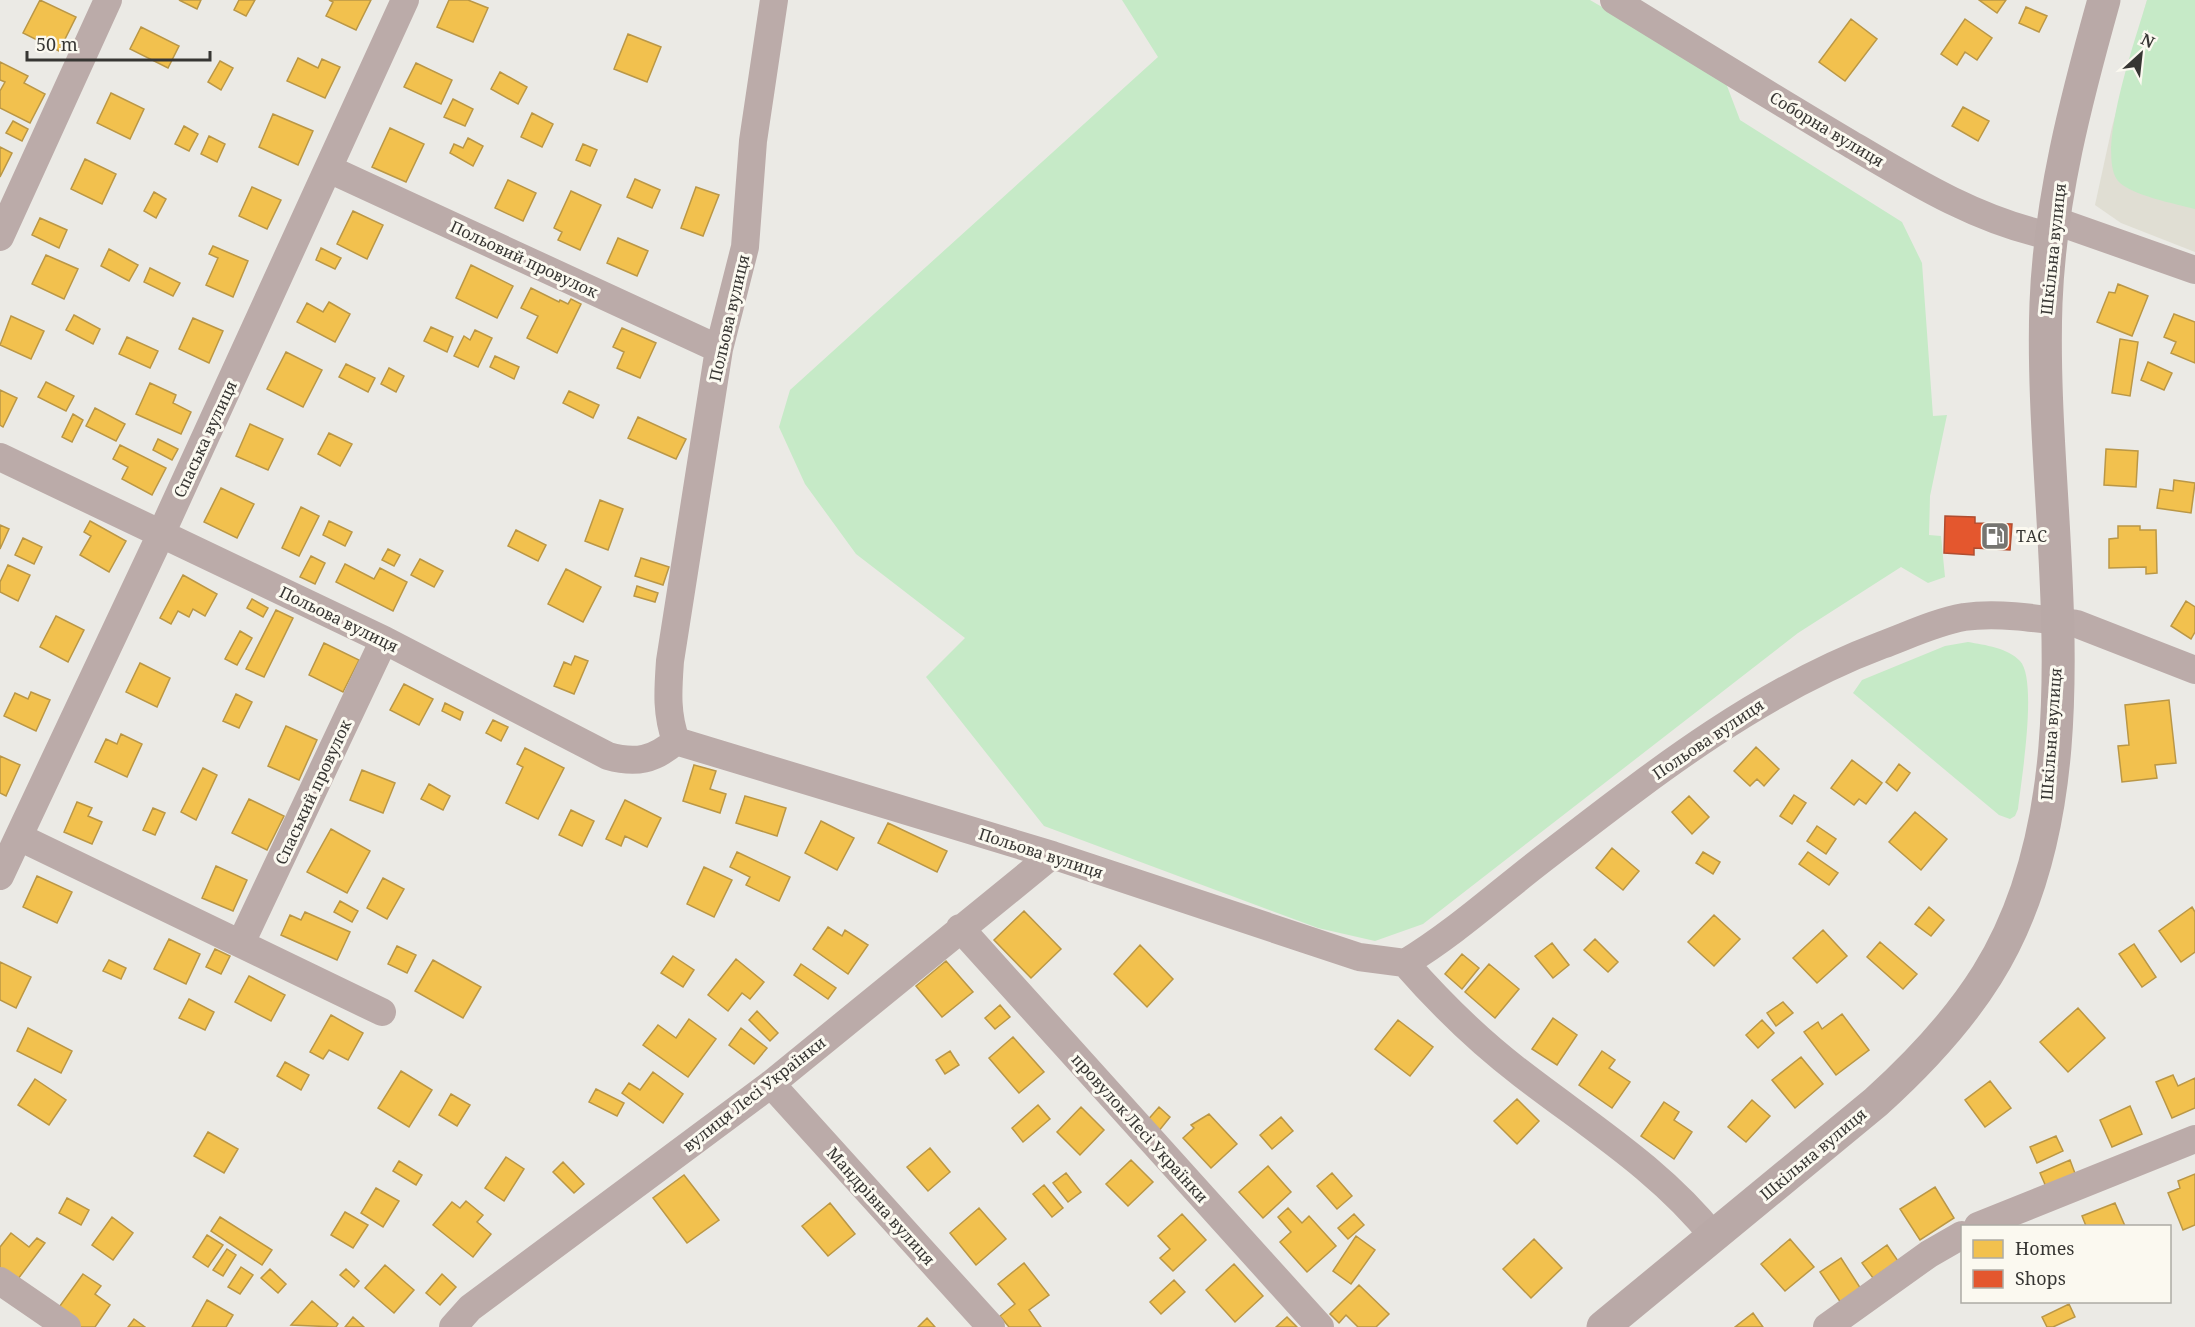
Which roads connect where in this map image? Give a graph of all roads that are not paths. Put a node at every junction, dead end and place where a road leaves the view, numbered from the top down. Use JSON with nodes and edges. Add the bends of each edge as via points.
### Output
{"nodes":[{"id":1,"x":108,"y":0,"type":"edge"},
{"id":2,"x":405,"y":0,"type":"edge"},
{"id":3,"x":774,"y":0,"type":"edge"},
{"id":4,"x":1614,"y":0,"type":"edge"},
{"id":5,"x":2104,"y":0,"type":"edge"},
{"id":6,"x":329,"y":169,"type":"junction"},
{"id":7,"x":2052,"y":228,"type":"junction"},
{"id":8,"x":0,"y":237,"type":"edge"},
{"id":9,"x":2195,"y":270,"type":"edge"},
{"id":10,"x":719,"y":349,"type":"junction"},
{"id":11,"x":0,"y":457,"type":"edge"},
{"id":12,"x":161,"y":534,"type":"junction"},
{"id":13,"x":2056,"y":621,"type":"junction"},
{"id":14,"x":384,"y":640,"type":"junction"},
{"id":15,"x":2195,"y":670,"type":"edge"},
{"id":16,"x":676,"y":741,"type":"junction"},
{"id":17,"x":19,"y":837,"type":"junction"},
{"id":18,"x":1052,"y":855,"type":"junction"},
{"id":19,"x":0,"y":876,"type":"edge"},
{"id":20,"x":960,"y":928,"type":"junction"},
{"id":21,"x":241,"y":944,"type":"junction"},
{"id":22,"x":1406,"y":963,"type":"junction"},
{"id":23,"x":382,"y":1012,"type":"dead end"},
{"id":24,"x":771,"y":1084,"type":"junction"},
{"id":25,"x":2195,"y":1138,"type":"edge"},
{"id":26,"x":1983,"y":1225,"type":"edge"},
{"id":27,"x":1961,"y":1236,"type":"edge"},
{"id":28,"x":1714,"y":1237,"type":"junction"},
{"id":29,"x":0,"y":1281,"type":"edge"},
{"id":30,"x":67,"y":1327,"type":"edge"},
{"id":31,"x":453,"y":1327,"type":"edge"},
{"id":32,"x":991,"y":1327,"type":"edge"},
{"id":33,"x":1320,"y":1327,"type":"edge"},
{"id":34,"x":1603,"y":1327,"type":"edge"},
{"id":35,"x":1827,"y":1327,"type":"edge"}],
"edges":[{"from":1,"to":8,"type":"street"},
{"from":2,"to":6,"type":"street","name":"Спаська вулиця"},
{"from":3,"to":10,"type":"street","name":"Польова вулиця","via":[[753,141],[745,247]]},
{"from":4,"to":7,"type":"street","name":"Соборна вулиця","via":[[1936,193],[2004,224]]},
{"from":5,"to":7,"type":"main road","name":"Шкільна вулиця","via":[[2070,126]]},
{"from":6,"to":10,"type":"street","name":"Польовий провулок"},
{"from":6,"to":12,"type":"street","name":"Спаська вулиця"},
{"from":7,"to":9,"type":"street","name":"Соборна вулиця"},
{"from":7,"to":13,"type":"main road","name":"Шкільна вулиця","via":[[2045,365]]},
{"from":10,"to":16,"type":"street","name":"Польова вулиця","via":[[670,661],[668,717]]},
{"from":11,"to":12,"type":"street","name":"Польова вулиця"},
{"from":12,"to":14,"type":"street","name":"Польова вулиця"},
{"from":12,"to":17,"type":"street","name":"Спаська вулиця"},
{"from":13,"to":15,"type":"street","name":"Польова вулиця","via":[[2077,624]]},
{"from":13,"to":22,"type":"street","name":"Польова вулиця","via":[[1995,616],[1949,620],[1808,675],[1669,764]]},
{"from":13,"to":28,"type":"main road","name":"Шкільна вулиця","via":[[2056,719],[2046,811],[2028,887],[1998,956],[1965,1007],[1916,1065]]},
{"from":14,"to":16,"type":"street","name":"Польова вулиця","via":[[608,756],[650,759]]},
{"from":14,"to":21,"type":"street","name":"Спаський провулок"},
{"from":16,"to":18,"type":"street","name":"Польова вулиця"},
{"from":17,"to":19,"type":"street","name":"Спаська вулиця"},
{"from":17,"to":21,"type":"street"},
{"from":18,"to":20,"type":"street","name":"вулиця Лесі Українки"},
{"from":18,"to":22,"type":"street","name":"Польова вулиця","via":[[1359,957]]},
{"from":20,"to":24,"type":"street","name":"вулиця Лесі Українки"},
{"from":20,"to":33,"type":"street","name":"провулок Лесі Українки"},
{"from":21,"to":23,"type":"street"},
{"from":22,"to":28,"type":"street","via":[[1443,1004],[1519,1072],[1650,1171]]},
{"from":24,"to":31,"type":"street","name":"вулиця Лесі Українки","via":[[470,1308]]},
{"from":24,"to":32,"type":"street","name":"Мандрівна вулиця"},
{"from":25,"to":26,"type":"street"},
{"from":27,"to":35,"type":"street"},
{"from":28,"to":34,"type":"main road","name":"Шкільна вулиця"},
{"from":29,"to":30,"type":"street"}]}
